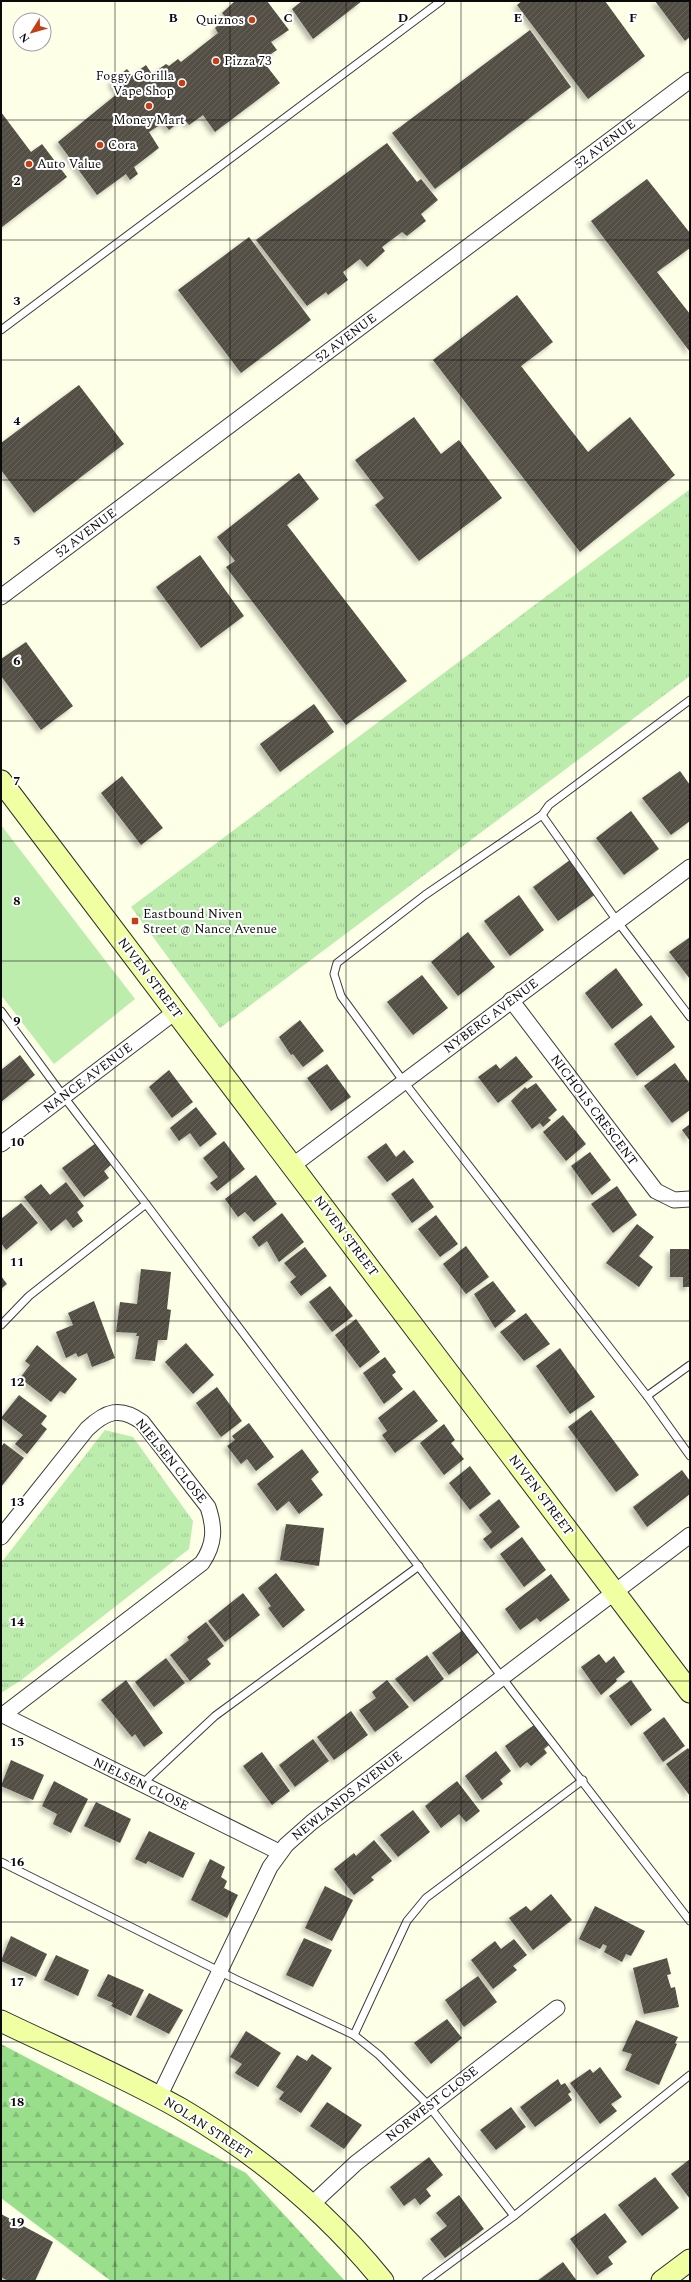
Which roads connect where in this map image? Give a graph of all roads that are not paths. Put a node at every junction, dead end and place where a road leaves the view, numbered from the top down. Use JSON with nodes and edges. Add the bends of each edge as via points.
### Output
{"nodes":[{"id":1,"x":441,"y":1,"type":"edge"},
{"id":2,"x":690,"y":80,"type":"edge"},
{"id":3,"x":1,"y":330,"type":"edge"},
{"id":4,"x":1,"y":597,"type":"edge"},
{"id":5,"x":690,"y":700,"type":"edge"},
{"id":6,"x":1,"y":781,"type":"edge"},
{"id":7,"x":542,"y":815,"type":"junction"},
{"id":8,"x":690,"y":867,"type":"edge"},
{"id":9,"x":617,"y":921,"type":"junction"},
{"id":10,"x":511,"y":1000,"type":"junction"},
{"id":11,"x":1,"y":1011,"type":"edge"},
{"id":12,"x":175,"y":1012,"type":"junction"},
{"id":13,"x":690,"y":1017,"type":"edge"},
{"id":14,"x":404,"y":1082,"type":"junction"},
{"id":15,"x":64,"y":1097,"type":"junction"},
{"id":16,"x":1,"y":1144,"type":"edge"},
{"id":17,"x":292,"y":1166,"type":"junction"},
{"id":18,"x":690,"y":1199,"type":"edge"},
{"id":19,"x":146,"y":1204,"type":"junction"},
{"id":20,"x":1,"y":1325,"type":"edge"},
{"id":21,"x":690,"y":1365,"type":"edge"},
{"id":22,"x":647,"y":1396,"type":"junction"},
{"id":23,"x":690,"y":1456,"type":"edge"},
{"id":24,"x":690,"y":1535,"type":"edge"},
{"id":25,"x":1,"y":1537,"type":"edge"},
{"id":26,"x":418,"y":1566,"type":"junction"},
{"id":27,"x":615,"y":1592,"type":"junction"},
{"id":28,"x":502,"y":1678,"type":"junction"},
{"id":29,"x":690,"y":1692,"type":"edge"},
{"id":30,"x":2,"y":1715,"type":"edge"},
{"id":31,"x":583,"y":1780,"type":"junction"},
{"id":32,"x":141,"y":1785,"type":"junction"},
{"id":33,"x":279,"y":1852,"type":"junction"},
{"id":34,"x":1,"y":1862,"type":"edge"},
{"id":35,"x":690,"y":1921,"type":"edge"},
{"id":36,"x":221,"y":1972,"type":"junction"},
{"id":37,"x":557,"y":2008,"type":"dead end"},
{"id":38,"x":1,"y":2021,"type":"edge"},
{"id":39,"x":354,"y":2035,"type":"junction"},
{"id":40,"x":690,"y":2075,"type":"edge"},
{"id":41,"x":159,"y":2097,"type":"junction"},
{"id":42,"x":428,"y":2106,"type":"junction"},
{"id":43,"x":311,"y":2205,"type":"junction"},
{"id":44,"x":514,"y":2216,"type":"junction"},
{"id":45,"x":690,"y":2260,"type":"edge"},
{"id":46,"x":383,"y":2281,"type":"edge"},
{"id":47,"x":426,"y":2281,"type":"edge"},
{"id":48,"x":662,"y":2281,"type":"edge"}],
"edges":[{"from":1,"to":3,"type":"lane"},
{"from":2,"to":4,"type":"street","name":"52 AVENUE"},
{"from":5,"to":7,"type":"lane","via":[[549,805]]},
{"from":6,"to":12,"type":"street","name":"NIVEN STREET"},
{"from":7,"to":9,"type":"lane"},
{"from":7,"to":14,"type":"lane","via":[[425,895],[337,963],[334,974],[341,996]]},
{"from":8,"to":9,"type":"street","name":"NYBERG AVENUE"},
{"from":9,"to":10,"type":"street","name":"NYBERG AVENUE"},
{"from":9,"to":13,"type":"lane"},
{"from":10,"to":14,"type":"street","name":"NYBERG AVENUE"},
{"from":10,"to":18,"type":"street","name":"NICHOLS CRESCENT","via":[[656,1191],[674,1200]]},
{"from":11,"to":15,"type":"lane"},
{"from":12,"to":15,"type":"street","name":"NANCE AVENUE"},
{"from":12,"to":17,"type":"street","name":"NIVEN STREET"},
{"from":14,"to":17,"type":"street","name":"NYBERG AVENUE"},
{"from":14,"to":22,"type":"lane"},
{"from":15,"to":16,"type":"street","name":"NANCE AVENUE"},
{"from":15,"to":19,"type":"lane"},
{"from":17,"to":27,"type":"street","name":"NIVEN STREET"},
{"from":19,"to":20,"type":"lane","via":[[29,1296]]},
{"from":19,"to":26,"type":"lane"},
{"from":21,"to":22,"type":"lane"},
{"from":22,"to":23,"type":"lane"},
{"from":24,"to":27,"type":"street","name":"NEWLANDS AVENUE"},
{"from":25,"to":30,"type":"street","name":"NIELSEN CLOSE","via":[[87,1429],[104,1416],[115,1412],[132,1415],[142,1422],[208,1507],[214,1537],[210,1551],[202,1563]]},
{"from":26,"to":28,"type":"lane"},
{"from":26,"to":32,"type":"lane","via":[[215,1716]]},
{"from":27,"to":28,"type":"street","name":"NEWLANDS AVENUE"},
{"from":27,"to":29,"type":"street","name":"NIVEN STREET"},
{"from":28,"to":31,"type":"lane"},
{"from":28,"to":33,"type":"street","name":"NEWLANDS AVENUE","via":[[312,1822]]},
{"from":30,"to":32,"type":"street","name":"NIELSEN CLOSE"},
{"from":31,"to":35,"type":"lane"},
{"from":31,"to":39,"type":"lane","via":[[426,1898],[407,1921]]},
{"from":32,"to":33,"type":"street","name":"NIELSEN CLOSE"},
{"from":33,"to":36,"type":"street","name":"NEWLANDS AVENUE"},
{"from":34,"to":36,"type":"lane"},
{"from":36,"to":39,"type":"lane"},
{"from":36,"to":41,"type":"street","name":"NEWLANDS AVENUE"},
{"from":37,"to":42,"type":"street","name":"NORWEST CLOSE"},
{"from":38,"to":41,"type":"street","name":"NOLAN STREET"},
{"from":39,"to":42,"type":"lane","via":[[379,2055]]},
{"from":40,"to":44,"type":"lane"},
{"from":41,"to":43,"type":"street","name":"NOLAN STREET","via":[[242,2149]]},
{"from":42,"to":43,"type":"street","name":"NORWEST CLOSE","via":[[356,2163]]},
{"from":42,"to":44,"type":"lane"},
{"from":43,"to":46,"type":"street","name":"NOLAN STREET"},
{"from":44,"to":47,"type":"lane"},
{"from":45,"to":48,"type":"street"}]}
